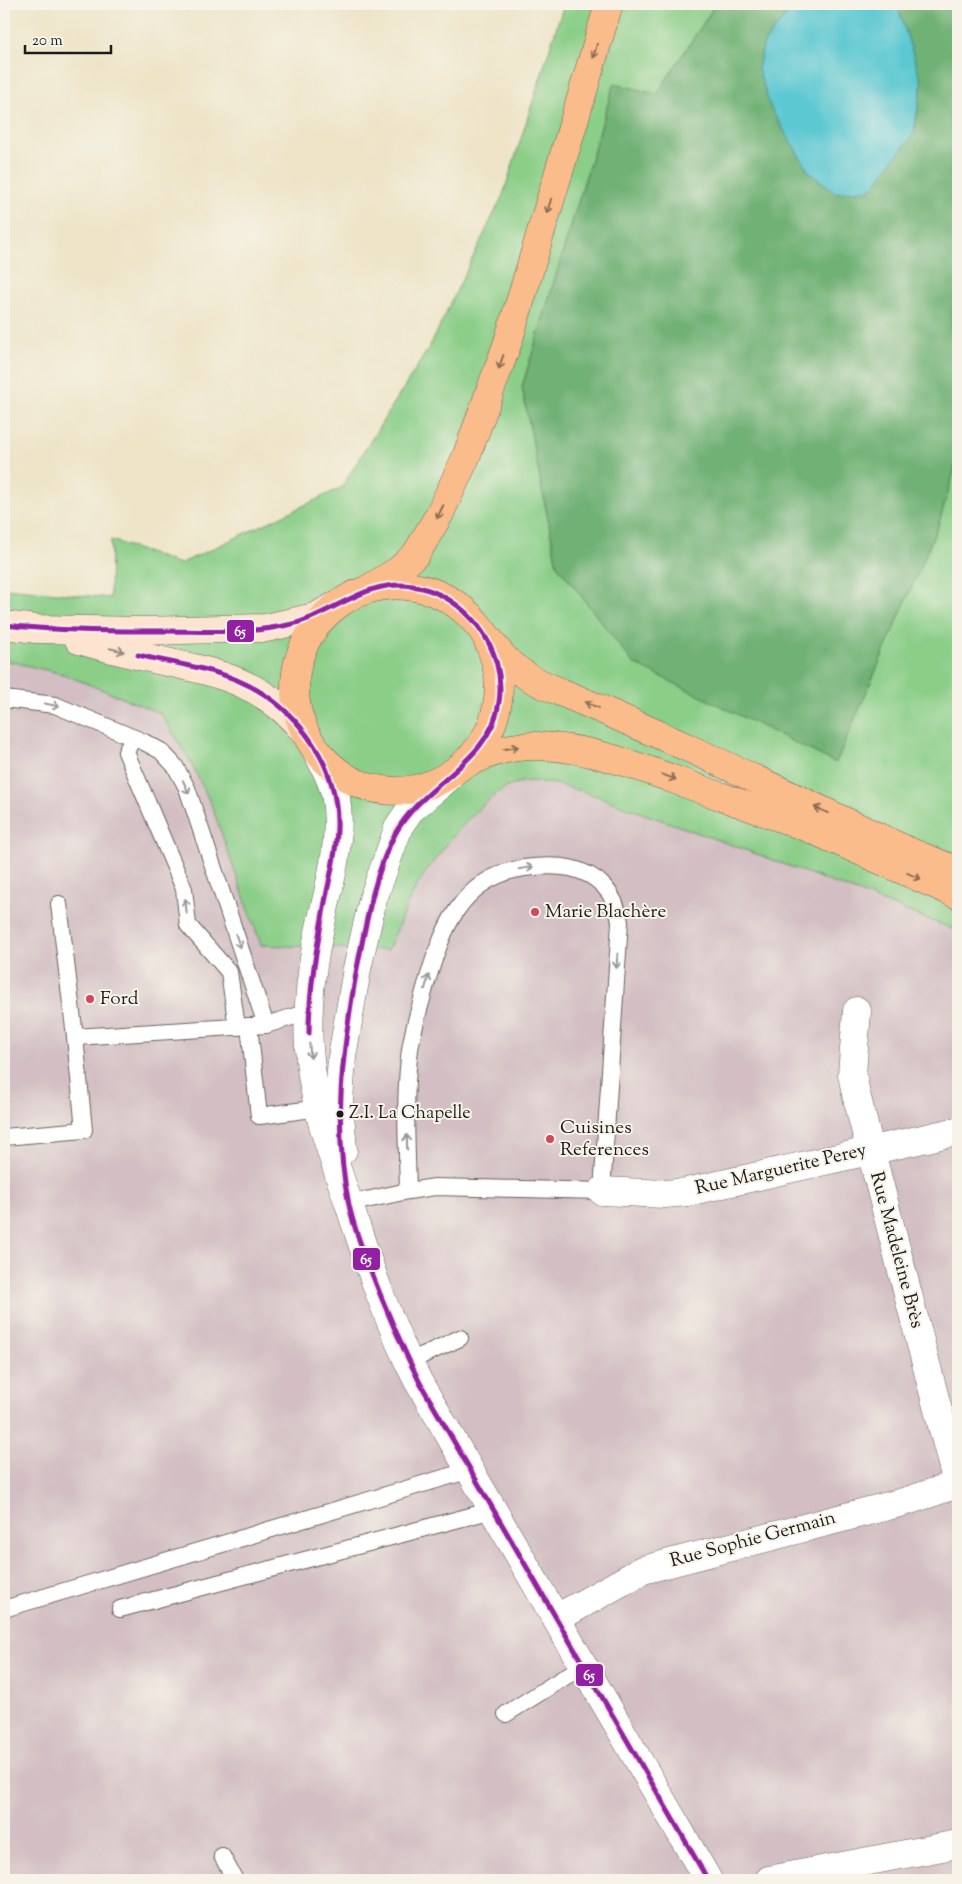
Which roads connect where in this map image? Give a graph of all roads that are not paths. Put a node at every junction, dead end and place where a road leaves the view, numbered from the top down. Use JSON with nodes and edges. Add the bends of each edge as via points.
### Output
{"nodes":[{"id":1,"x":608,"y":4,"type":"edge"},
{"id":2,"x":368,"y":589,"type":"junction"},
{"id":3,"x":335,"y":606,"type":"junction"},
{"id":4,"x":4,"y":625,"type":"edge"},
{"id":5,"x":36,"y":629,"type":"junction"},
{"id":6,"x":486,"y":637,"type":"junction"},
{"id":7,"x":4,"y":699,"type":"edge"},
{"id":8,"x":134,"y":738,"type":"junction"},
{"id":9,"x":310,"y":741,"type":"junction"},
{"id":10,"x":459,"y":769,"type":"junction"},
{"id":11,"x":806,"y":827,"type":"junction"},
{"id":12,"x":913,"y":853,"type":"junction"},
{"id":13,"x":958,"y":871,"type":"edge"},
{"id":14,"x":958,"y":895,"type":"edge"},
{"id":15,"x":59,"y":904,"type":"dead end"},
{"id":16,"x":857,"y":1011,"type":"dead end"},
{"id":17,"x":308,"y":1012,"type":"junction"},
{"id":18,"x":266,"y":1024,"type":"junction"},
{"id":19,"x":243,"y":1026,"type":"junction"},
{"id":20,"x":75,"y":1038,"type":"junction"},
{"id":21,"x":320,"y":1108,"type":"junction"},
{"id":22,"x":958,"y":1131,"type":"edge"},
{"id":23,"x":4,"y":1137,"type":"edge"},
{"id":24,"x":870,"y":1150,"type":"junction"},
{"id":25,"x":408,"y":1190,"type":"junction"},
{"id":26,"x":602,"y":1191,"type":"junction"},
{"id":27,"x":348,"y":1204,"type":"junction"},
{"id":28,"x":460,"y":1338,"type":"dead end"},
{"id":29,"x":408,"y":1362,"type":"junction"},
{"id":30,"x":470,"y":1470,"type":"junction"},
{"id":31,"x":958,"y":1485,"type":"edge"},
{"id":32,"x":493,"y":1510,"type":"junction"},
{"id":33,"x":4,"y":1609,"type":"edge"},
{"id":34,"x":120,"y":1609,"type":"dead end"},
{"id":35,"x":557,"y":1618,"type":"junction"},
{"id":36,"x":584,"y":1665,"type":"junction"},
{"id":37,"x":506,"y":1714,"type":"dead end"},
{"id":38,"x":958,"y":1844,"type":"edge"},
{"id":39,"x":222,"y":1856,"type":"dead end"},
{"id":40,"x":235,"y":1880,"type":"edge"},
{"id":41,"x":708,"y":1880,"type":"edge"},
{"id":42,"x":769,"y":1880,"type":"edge"}],
"edges":[{"from":1,"to":2,"type":"main road","one_way":true,"via":[[508,342],[466,457],[439,515],[416,554],[399,570]]},
{"from":2,"to":3,"type":"main road"},
{"from":2,"to":6,"type":"main road","via":[[405,585],[441,595],[471,617]]},
{"from":3,"to":5,"type":"street","via":[[308,620],[266,628],[208,631]]},
{"from":3,"to":9,"type":"main road","via":[[314,628],[299,659],[295,690],[300,720]]},
{"from":4,"to":5,"type":"street"},
{"from":5,"to":9,"type":"street","one_way":true,"via":[[236,680],[274,700],[294,718]]},
{"from":6,"to":10,"type":"main road","via":[[498,672],[499,696],[485,740]]},
{"from":12,"to":6,"type":"main road","one_way":true,"via":[[637,723],[529,678],[513,667]]},
{"from":7,"to":8,"type":"lane","one_way":true,"via":[[55,705]]},
{"from":8,"to":18,"type":"lane","one_way":true,"via":[[161,751],[187,788]]},
{"from":19,"to":8,"type":"lane","one_way":true,"via":[[229,972],[188,925],[184,890],[126,752]]},
{"from":9,"to":10,"type":"main road","via":[[336,770],[378,788],[425,786]]},
{"from":9,"to":17,"type":"street","via":[[330,777],[338,814],[332,866],[312,967]]},
{"from":10,"to":11,"type":"main road","one_way":true,"via":[[492,752],[514,747],[574,750],[624,761]]},
{"from":10,"to":27,"type":"street","via":[[410,810],[399,826],[372,898],[350,1005],[340,1077]]},
{"from":11,"to":12,"type":"main road"},
{"from":11,"to":14,"type":"main road","one_way":true},
{"from":12,"to":13,"type":"main road"},
{"from":15,"to":20,"type":"lane"},
{"from":16,"to":24,"type":"street","name":"Rue Madeleine Brès","via":[[852,1074]]},
{"from":17,"to":18,"type":"lane"},
{"from":17,"to":21,"type":"street","one_way":true,"via":[[309,1049]]},
{"from":18,"to":19,"type":"lane"},
{"from":19,"to":20,"type":"lane"},
{"from":19,"to":21,"type":"lane","via":[[260,1116]]},
{"from":20,"to":23,"type":"lane","via":[[84,1130]]},
{"from":21,"to":27,"type":"street"},
{"from":22,"to":24,"type":"street","name":"Rue Marguerite Perey"},
{"from":24,"to":26,"type":"street","name":"Rue Marguerite Perey","via":[[687,1192]]},
{"from":24,"to":31,"type":"street","name":"Rue Madeleine Brès"},
{"from":25,"to":26,"type":"lane","via":[[463,1186]]},
{"from":25,"to":26,"type":"lane","one_way":true,"via":[[406,1088],[409,1055],[434,958],[453,916],[465,898],[484,880],[496,874],[537,866],[569,868],[587,874],[601,882],[618,906],[620,922]]},
{"from":25,"to":27,"type":"lane"},
{"from":27,"to":29,"type":"street","via":[[375,1285]]},
{"from":28,"to":29,"type":"lane"},
{"from":29,"to":30,"type":"street"},
{"from":30,"to":32,"type":"street"},
{"from":30,"to":33,"type":"lane"},
{"from":31,"to":35,"type":"street","name":"Rue Sophie Germain","via":[[643,1570]]},
{"from":32,"to":34,"type":"lane"},
{"from":32,"to":35,"type":"street"},
{"from":35,"to":36,"type":"street"},
{"from":36,"to":37,"type":"lane"},
{"from":36,"to":41,"type":"street"},
{"from":38,"to":42,"type":"street"},
{"from":39,"to":40,"type":"lane"}]}
